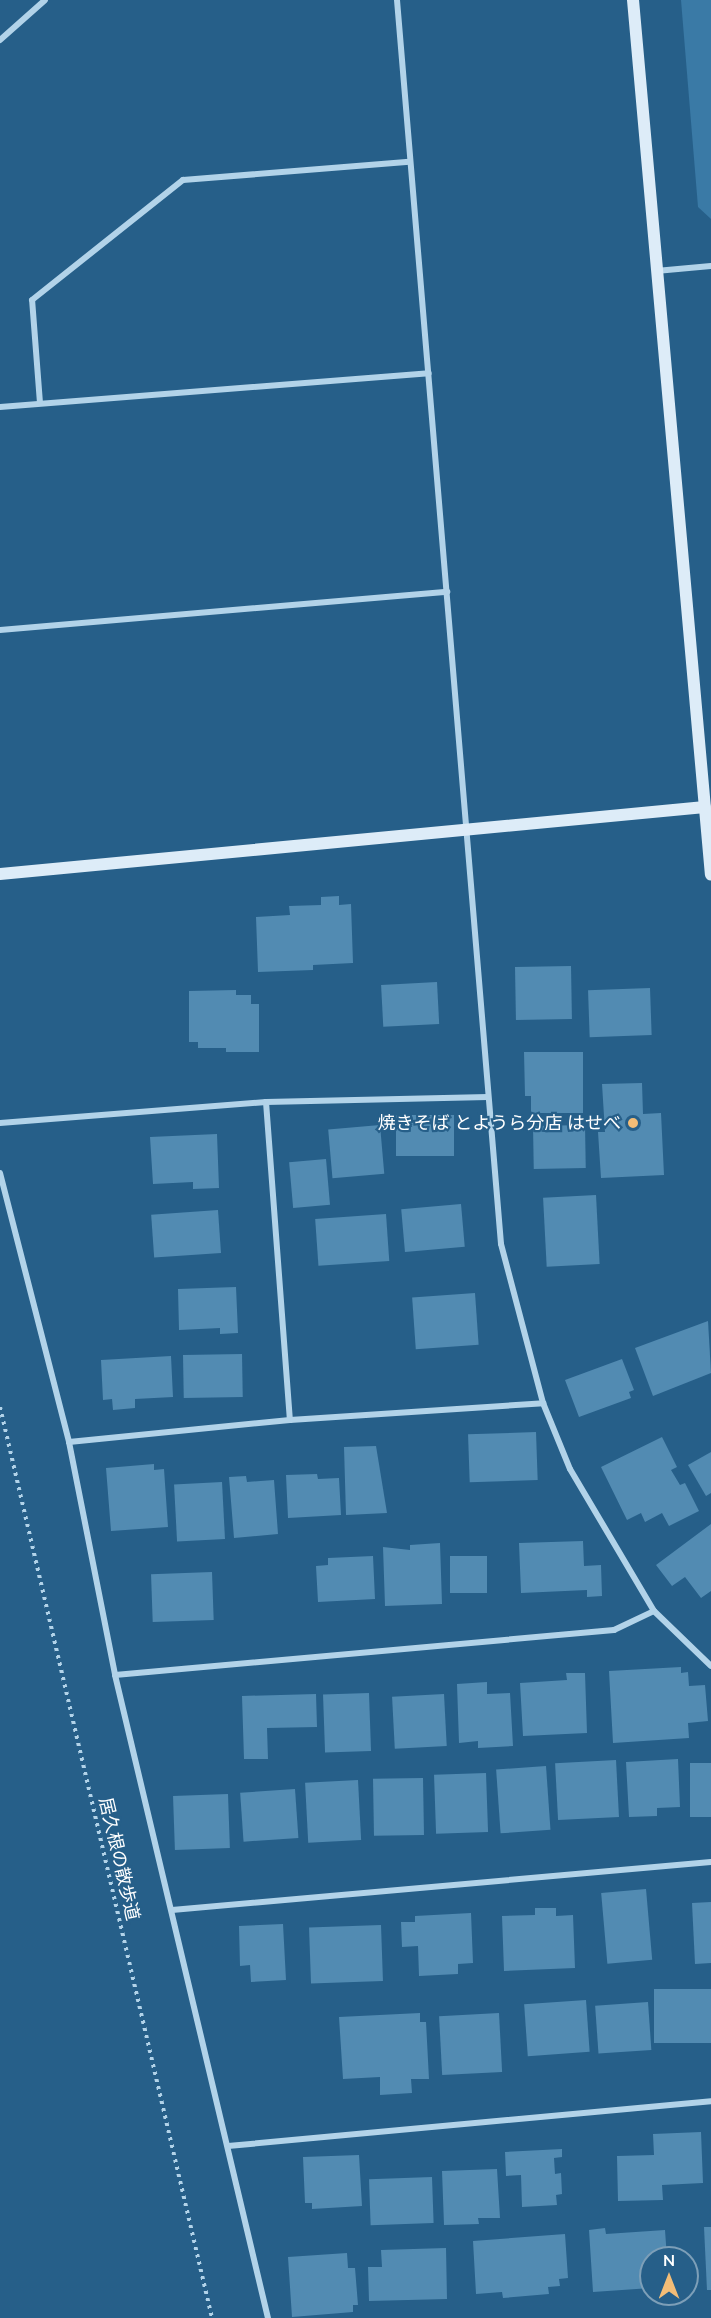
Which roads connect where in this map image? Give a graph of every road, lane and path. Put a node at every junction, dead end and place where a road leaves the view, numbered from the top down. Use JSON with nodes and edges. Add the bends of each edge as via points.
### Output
{"nodes":[{"id":1,"x":45,"y":0,"type":"edge"},
{"id":2,"x":398,"y":0,"type":"edge"},
{"id":3,"x":633,"y":0,"type":"edge"},
{"id":4,"x":0,"y":40,"type":"edge"},
{"id":5,"x":409,"y":162,"type":"junction"},
{"id":6,"x":711,"y":266,"type":"edge"},
{"id":7,"x":656,"y":271,"type":"junction"},
{"id":8,"x":429,"y":373,"type":"junction"},
{"id":9,"x":40,"y":403,"type":"junction"},
{"id":10,"x":0,"y":407,"type":"edge"},
{"id":11,"x":447,"y":592,"type":"junction"},
{"id":12,"x":0,"y":630,"type":"edge"},
{"id":13,"x":705,"y":807,"type":"junction"},
{"id":14,"x":465,"y":829,"type":"junction"},
{"id":15,"x":0,"y":874,"type":"edge"},
{"id":16,"x":711,"y":875,"type":"edge"},
{"id":17,"x":488,"y":1097,"type":"junction"},
{"id":18,"x":266,"y":1102,"type":"junction"},
{"id":19,"x":0,"y":1123,"type":"edge"},
{"id":20,"x":0,"y":1173,"type":"edge"},
{"id":21,"x":543,"y":1403,"type":"junction"},
{"id":22,"x":0,"y":1407,"type":"edge"},
{"id":23,"x":290,"y":1420,"type":"junction"},
{"id":24,"x":69,"y":1442,"type":"junction"},
{"id":25,"x":654,"y":1611,"type":"junction"},
{"id":26,"x":711,"y":1666,"type":"edge"},
{"id":27,"x":115,"y":1675,"type":"junction"},
{"id":28,"x":711,"y":1862,"type":"edge"},
{"id":29,"x":172,"y":1910,"type":"junction"},
{"id":30,"x":711,"y":2101,"type":"edge"},
{"id":31,"x":228,"y":2146,"type":"junction"},
{"id":32,"x":212,"y":2318,"type":"edge"},
{"id":33,"x":268,"y":2318,"type":"edge"}],
"edges":[{"from":1,"to":4,"type":"street"},
{"from":2,"to":5,"type":"street"},
{"from":3,"to":7,"type":"street"},
{"from":5,"to":8,"type":"street"},
{"from":5,"to":9,"type":"street","via":[[183,180],[32,300]]},
{"from":6,"to":7,"type":"street"},
{"from":7,"to":13,"type":"street"},
{"from":8,"to":9,"type":"street"},
{"from":8,"to":11,"type":"street"},
{"from":9,"to":10,"type":"street"},
{"from":11,"to":12,"type":"street"},
{"from":11,"to":14,"type":"street"},
{"from":13,"to":14,"type":"street"},
{"from":13,"to":16,"type":"street"},
{"from":14,"to":15,"type":"street"},
{"from":14,"to":17,"type":"street"},
{"from":17,"to":18,"type":"street"},
{"from":17,"to":21,"type":"street","via":[[501,1244]]},
{"from":18,"to":19,"type":"street"},
{"from":18,"to":23,"type":"street"},
{"from":20,"to":24,"type":"street"},
{"from":21,"to":23,"type":"street"},
{"from":21,"to":25,"type":"street","via":[[570,1468]]},
{"from":22,"to":32,"type":"path","name":"居久根の散歩道"},
{"from":23,"to":24,"type":"street"},
{"from":24,"to":27,"type":"street"},
{"from":25,"to":26,"type":"street"},
{"from":25,"to":27,"type":"street","via":[[614,1630]]},
{"from":27,"to":29,"type":"street"},
{"from":28,"to":29,"type":"street"},
{"from":29,"to":31,"type":"street"},
{"from":30,"to":31,"type":"street"},
{"from":31,"to":33,"type":"street"}]}
